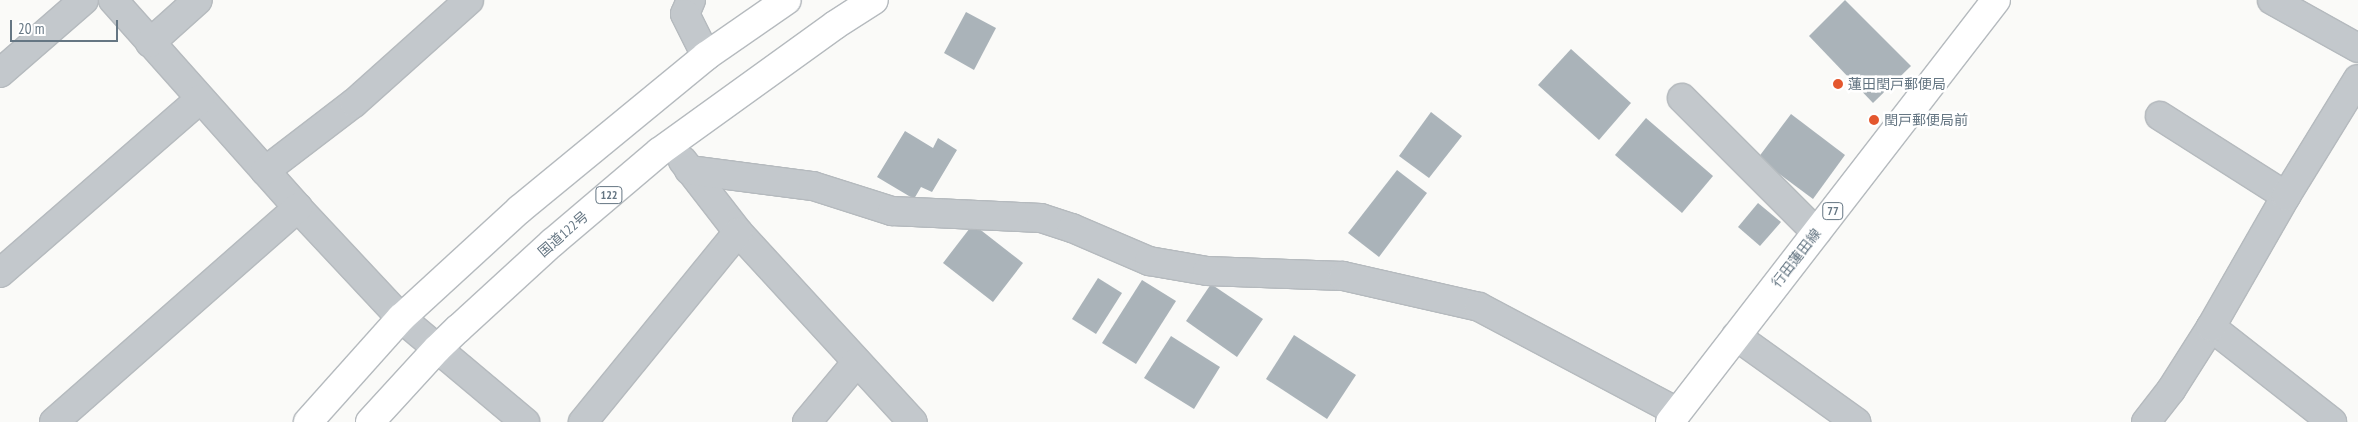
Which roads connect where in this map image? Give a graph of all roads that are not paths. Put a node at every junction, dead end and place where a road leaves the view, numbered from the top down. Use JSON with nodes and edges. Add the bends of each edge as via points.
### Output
{"nodes":[{"id":1,"x":84,"y":0,"type":"edge"},
{"id":2,"x":113,"y":0,"type":"edge"},
{"id":3,"x":198,"y":0,"type":"edge"},
{"id":4,"x":469,"y":0,"type":"edge"},
{"id":5,"x":691,"y":0,"type":"edge"},
{"id":6,"x":787,"y":0,"type":"edge"},
{"id":7,"x":874,"y":0,"type":"edge"},
{"id":8,"x":1996,"y":0,"type":"edge"},
{"id":9,"x":2272,"y":0,"type":"edge"},
{"id":10,"x":150,"y":43,"type":"junction"},
{"id":11,"x":2358,"y":48,"type":"edge"},
{"id":12,"x":706,"y":56,"type":"junction"},
{"id":13,"x":0,"y":73,"type":"edge"},
{"id":14,"x":2358,"y":78,"type":"edge"},
{"id":15,"x":1682,"y":98,"type":"dead end"},
{"id":16,"x":200,"y":99,"type":"junction"},
{"id":17,"x":2160,"y":116,"type":"dead end"},
{"id":18,"x":671,"y":144,"type":"junction"},
{"id":19,"x":690,"y":170,"type":"junction"},
{"id":20,"x":265,"y":171,"type":"junction"},
{"id":21,"x":2286,"y":196,"type":"junction"},
{"id":22,"x":298,"y":208,"type":"junction"},
{"id":23,"x":738,"y":232,"type":"junction"},
{"id":24,"x":1816,"y":232,"type":"junction"},
{"id":25,"x":0,"y":273,"type":"edge"},
{"id":26,"x":401,"y":318,"type":"junction"},
{"id":27,"x":2211,"y":327,"type":"junction"},
{"id":28,"x":1736,"y":336,"type":"junction"},
{"id":29,"x":437,"y":349,"type":"junction"},
{"id":30,"x":857,"y":362,"type":"junction"},
{"id":31,"x":1673,"y":417,"type":"edge"},
{"id":32,"x":54,"y":422,"type":"edge"},
{"id":33,"x":308,"y":422,"type":"edge"},
{"id":34,"x":370,"y":422,"type":"edge"},
{"id":35,"x":526,"y":422,"type":"edge"},
{"id":36,"x":583,"y":422,"type":"edge"},
{"id":37,"x":807,"y":422,"type":"edge"},
{"id":38,"x":913,"y":422,"type":"edge"},
{"id":39,"x":1856,"y":422,"type":"edge"},
{"id":40,"x":2146,"y":422,"type":"edge"},
{"id":41,"x":2332,"y":422,"type":"edge"}],
"edges":[{"from":1,"to":13,"type":"street"},
{"from":2,"to":10,"type":"street"},
{"from":3,"to":10,"type":"street"},
{"from":4,"to":20,"type":"street","via":[[354,103]]},
{"from":5,"to":12,"type":"street","via":[[685,14]]},
{"from":6,"to":12,"type":"main road"},
{"from":7,"to":18,"type":"main road","name":"国道122号","number":"122"},
{"from":8,"to":24,"type":"main road","name":"行田蓮田線","number":"77"},
{"from":9,"to":11,"type":"street"},
{"from":10,"to":16,"type":"street"},
{"from":12,"to":26,"type":"main road","via":[[520,209]]},
{"from":14,"to":21,"type":"street"},
{"from":15,"to":24,"type":"street"},
{"from":16,"to":20,"type":"street"},
{"from":16,"to":25,"type":"street"},
{"from":17,"to":21,"type":"street"},
{"from":18,"to":19,"type":"street"},
{"from":18,"to":29,"type":"main road","name":"国道122号","number":"122","via":[[553,242]]},
{"from":19,"to":23,"type":"street"},
{"from":19,"to":31,"type":"street","via":[[813,186],[892,211],[1041,218],[1149,261],[1207,270],[1343,276],[1479,307]]},
{"from":20,"to":22,"type":"street"},
{"from":21,"to":27,"type":"street"},
{"from":22,"to":26,"type":"street"},
{"from":22,"to":32,"type":"street"},
{"from":23,"to":30,"type":"street"},
{"from":23,"to":36,"type":"street"},
{"from":24,"to":28,"type":"main road","name":"行田蓮田線","number":"77"},
{"from":26,"to":29,"type":"street"},
{"from":26,"to":33,"type":"main road"},
{"from":27,"to":40,"type":"street","via":[[2171,390]]},
{"from":27,"to":41,"type":"street"},
{"from":28,"to":31,"type":"main road","name":"行田蓮田線","number":"77"},
{"from":28,"to":39,"type":"street"},
{"from":29,"to":34,"type":"main road","name":"国道122号","number":"122"},
{"from":29,"to":35,"type":"street"},
{"from":30,"to":37,"type":"street"},
{"from":30,"to":38,"type":"street"}]}
